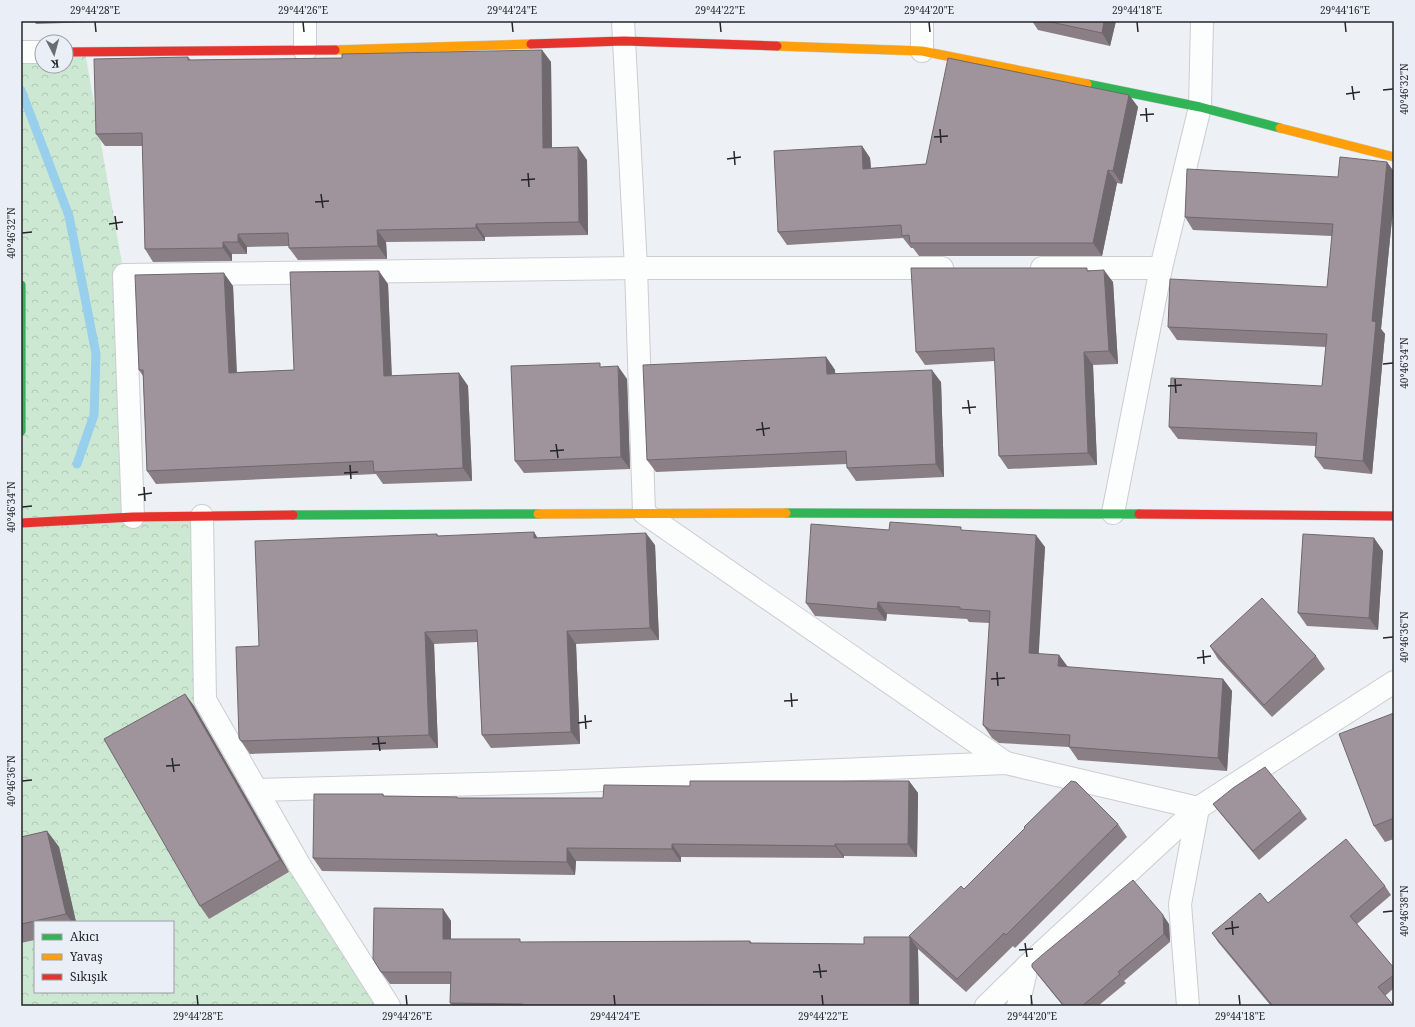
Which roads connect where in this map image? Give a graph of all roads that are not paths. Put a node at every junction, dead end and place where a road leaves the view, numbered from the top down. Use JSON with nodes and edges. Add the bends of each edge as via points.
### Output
{"nodes":[{"id":1,"x":305,"y":21,"type":"edge"},
{"id":2,"x":922,"y":21,"type":"edge"},
{"id":3,"x":1202,"y":21,"type":"edge"},
{"id":4,"x":624,"y":31,"type":"edge"},
{"id":5,"x":305,"y":51,"type":"junction"},
{"id":6,"x":922,"y":51,"type":"junction"},
{"id":7,"x":21,"y":52,"type":"edge"},
{"id":8,"x":34,"y":52,"type":"edge"},
{"id":9,"x":74,"y":52,"type":"edge"},
{"id":10,"x":1200,"y":107,"type":"junction"},
{"id":11,"x":1394,"y":157,"type":"edge"},
{"id":12,"x":636,"y":268,"type":"junction"},
{"id":13,"x":962,"y":268,"type":"edge"},
{"id":14,"x":1025,"y":268,"type":"edge"},
{"id":15,"x":1161,"y":268,"type":"junction"},
{"id":16,"x":21,"y":285,"type":"edge"},
{"id":17,"x":21,"y":432,"type":"edge"},
{"id":18,"x":644,"y":513,"type":"junction"},
{"id":19,"x":1113,"y":513,"type":"junction"},
{"id":20,"x":202,"y":516,"type":"junction"},
{"id":21,"x":1394,"y":516,"type":"edge"},
{"id":22,"x":133,"y":518,"type":"junction"},
{"id":23,"x":21,"y":523,"type":"edge"},
{"id":24,"x":1394,"y":682,"type":"edge"},
{"id":25,"x":1006,"y":763,"type":"junction"},
{"id":26,"x":256,"y":790,"type":"junction"},
{"id":27,"x":1198,"y":808,"type":"junction"},
{"id":28,"x":1027,"y":966,"type":"junction"},
{"id":29,"x":389,"y":1006,"type":"edge"},
{"id":30,"x":986,"y":1006,"type":"edge"},
{"id":31,"x":1018,"y":1006,"type":"edge"},
{"id":32,"x":1188,"y":1006,"type":"edge"}],
"edges":[{"from":1,"to":5,"type":"street"},
{"from":2,"to":6,"type":"street"},
{"from":3,"to":10,"type":"street"},
{"from":4,"to":5,"type":"street"},
{"from":4,"to":6,"type":"street"},
{"from":4,"to":12,"type":"street"},
{"from":5,"to":9,"type":"street"},
{"from":6,"to":10,"type":"street"},
{"from":7,"to":8,"type":"street"},
{"from":10,"to":11,"type":"street"},
{"from":10,"to":15,"type":"street"},
{"from":12,"to":13,"type":"street"},
{"from":12,"to":18,"type":"street"},
{"from":12,"to":22,"type":"street","via":[[124,275]]},
{"from":14,"to":15,"type":"street"},
{"from":15,"to":19,"type":"street"},
{"from":16,"to":17,"type":"street"},
{"from":18,"to":19,"type":"street"},
{"from":18,"to":20,"type":"street"},
{"from":18,"to":25,"type":"street"},
{"from":19,"to":21,"type":"street"},
{"from":20,"to":22,"type":"street"},
{"from":20,"to":26,"type":"street","via":[[204,700]]},
{"from":22,"to":23,"type":"street"},
{"from":24,"to":27,"type":"street"},
{"from":25,"to":26,"type":"street","via":[[554,782]]},
{"from":25,"to":27,"type":"street"},
{"from":26,"to":29,"type":"street","via":[[300,866]]},
{"from":27,"to":28,"type":"street"},
{"from":27,"to":32,"type":"street","via":[[1180,904]]},
{"from":28,"to":30,"type":"street"},
{"from":28,"to":31,"type":"street"}]}
